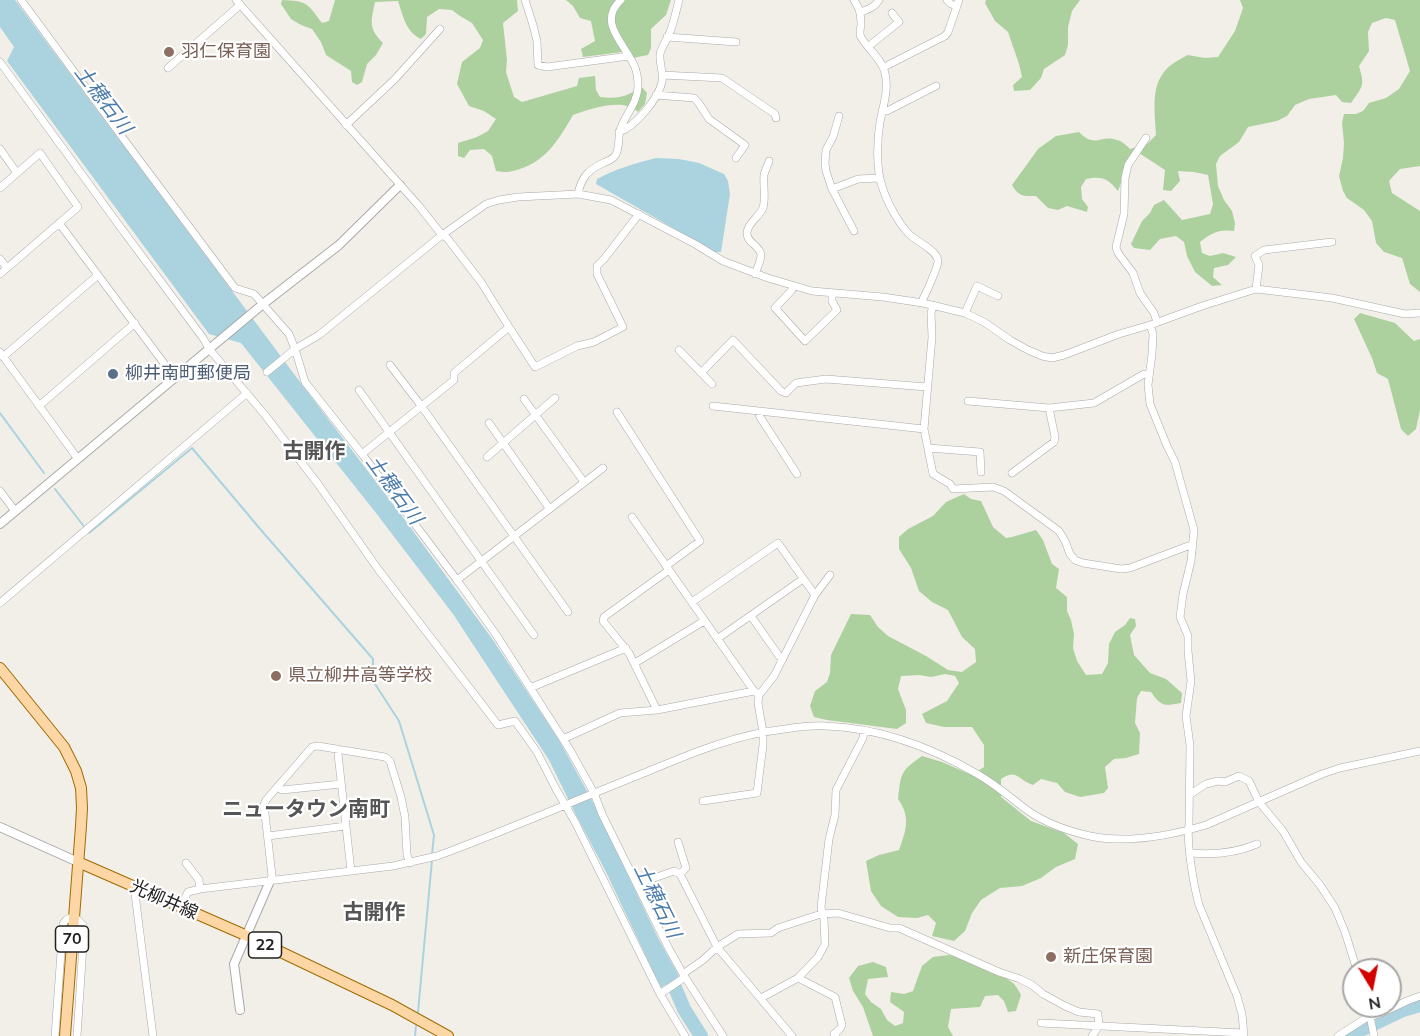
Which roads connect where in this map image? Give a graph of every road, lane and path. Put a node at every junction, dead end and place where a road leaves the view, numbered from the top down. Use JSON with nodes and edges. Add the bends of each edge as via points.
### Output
{"nodes":[{"id":1,"x":21,"y":0,"type":"edge"},
{"id":2,"x":525,"y":0,"type":"edge"},
{"id":3,"x":621,"y":0,"type":"edge"},
{"id":4,"x":678,"y":0,"type":"edge"},
{"id":5,"x":854,"y":0,"type":"edge"},
{"id":6,"x":879,"y":0,"type":"edge"},
{"id":7,"x":947,"y":0,"type":"edge"},
{"id":8,"x":238,"y":3,"type":"edge"},
{"id":9,"x":958,"y":3,"type":"edge"},
{"id":10,"x":861,"y":12,"type":"junction"},
{"id":11,"x":892,"y":13,"type":"dead end"},
{"id":12,"x":440,"y":30,"type":"dead end"},
{"id":13,"x":668,"y":37,"type":"junction"},
{"id":14,"x":736,"y":42,"type":"dead end"},
{"id":15,"x":868,"y":46,"type":"junction"},
{"id":16,"x":628,"y":56,"type":"junction"},
{"id":17,"x":0,"y":62,"type":"edge"},
{"id":18,"x":168,"y":68,"type":"dead end"},
{"id":19,"x":884,"y":68,"type":"junction"},
{"id":20,"x":662,"y":75,"type":"junction"},
{"id":21,"x":936,"y":86,"type":"dead end"},
{"id":22,"x":656,"y":95,"type":"junction"},
{"id":23,"x":882,"y":111,"type":"junction"},
{"id":24,"x":839,"y":116,"type":"dead end"},
{"id":25,"x":776,"y":118,"type":"dead end"},
{"id":26,"x":346,"y":125,"type":"junction"},
{"id":27,"x":620,"y":132,"type":"junction"},
{"id":28,"x":1146,"y":138,"type":"dead end"},
{"id":29,"x":0,"y":149,"type":"edge"},
{"id":30,"x":736,"y":158,"type":"dead end"},
{"id":31,"x":769,"y":161,"type":"dead end"},
{"id":32,"x":17,"y":173,"type":"junction"},
{"id":33,"x":880,"y":178,"type":"junction"},
{"id":34,"x":400,"y":185,"type":"junction"},
{"id":35,"x":0,"y":188,"type":"edge"},
{"id":36,"x":832,"y":189,"type":"junction"},
{"id":37,"x":578,"y":194,"type":"junction"},
{"id":38,"x":639,"y":214,"type":"junction"},
{"id":39,"x":59,"y":223,"type":"junction"},
{"id":40,"x":854,"y":231,"type":"dead end"},
{"id":41,"x":442,"y":235,"type":"junction"},
{"id":42,"x":1332,"y":242,"type":"dead end"},
{"id":43,"x":0,"y":259,"type":"edge"},
{"id":44,"x":7,"y":268,"type":"junction"},
{"id":45,"x":0,"y":274,"type":"edge"},
{"id":46,"x":755,"y":274,"type":"junction"},
{"id":47,"x":98,"y":275,"type":"junction"},
{"id":48,"x":793,"y":286,"type":"junction"},
{"id":49,"x":1256,"y":289,"type":"junction"},
{"id":50,"x":832,"y":294,"type":"junction"},
{"id":51,"x":998,"y":296,"type":"dead end"},
{"id":52,"x":923,"y":303,"type":"junction"},
{"id":53,"x":263,"y":304,"type":"junction"},
{"id":54,"x":933,"y":306,"type":"junction"},
{"id":55,"x":1420,"y":313,"type":"edge"},
{"id":56,"x":965,"y":314,"type":"junction"},
{"id":57,"x":135,"y":323,"type":"junction"},
{"id":58,"x":1154,"y":324,"type":"junction"},
{"id":59,"x":509,"y":327,"type":"junction"},
{"id":60,"x":295,"y":349,"type":"junction"},
{"id":61,"x":210,"y":350,"type":"junction"},
{"id":62,"x":679,"y":350,"type":"dead end"},
{"id":63,"x":2,"y":354,"type":"edge"},
{"id":64,"x":390,"y":365,"type":"dead end"},
{"id":65,"x":267,"y":372,"type":"dead end"},
{"id":66,"x":700,"y":373,"type":"junction"},
{"id":67,"x":1149,"y":375,"type":"junction"},
{"id":68,"x":175,"y":378,"type":"junction"},
{"id":69,"x":712,"y":384,"type":"dead end"},
{"id":70,"x":927,"y":387,"type":"junction"},
{"id":71,"x":359,"y":390,"type":"dead end"},
{"id":72,"x":247,"y":393,"type":"junction"},
{"id":73,"x":555,"y":398,"type":"dead end"},
{"id":74,"x":524,"y":399,"type":"dead end"},
{"id":75,"x":968,"y":401,"type":"dead end"},
{"id":76,"x":39,"y":406,"type":"junction"},
{"id":77,"x":422,"y":406,"type":"junction"},
{"id":78,"x":713,"y":406,"type":"dead end"},
{"id":79,"x":1049,"y":408,"type":"junction"},
{"id":80,"x":758,"y":411,"type":"junction"},
{"id":81,"x":617,"y":412,"type":"dead end"},
{"id":82,"x":536,"y":414,"type":"junction"},
{"id":83,"x":489,"y":423,"type":"dead end"},
{"id":84,"x":924,"y":429,"type":"junction"},
{"id":85,"x":389,"y":433,"type":"junction"},
{"id":86,"x":503,"y":443,"type":"junction"},
{"id":87,"x":928,"y":448,"type":"junction"},
{"id":88,"x":362,"y":454,"type":"junction"},
{"id":89,"x":487,"y":457,"type":"dead end"},
{"id":90,"x":78,"y":459,"type":"junction"},
{"id":91,"x":603,"y":468,"type":"dead end"},
{"id":92,"x":981,"y":472,"type":"dead end"},
{"id":93,"x":1012,"y":472,"type":"dead end"},
{"id":94,"x":797,"y":474,"type":"dead end"},
{"id":95,"x":584,"y":482,"type":"junction"},
{"id":96,"x":0,"y":491,"type":"edge"},
{"id":97,"x":549,"y":508,"type":"junction"},
{"id":98,"x":15,"y":511,"type":"junction"},
{"id":99,"x":632,"y":517,"type":"dead end"},
{"id":100,"x":0,"y":524,"type":"edge"},
{"id":101,"x":513,"y":536,"type":"junction"},
{"id":102,"x":1193,"y":546,"type":"junction"},
{"id":103,"x":480,"y":562,"type":"junction"},
{"id":104,"x":667,"y":568,"type":"junction"},
{"id":105,"x":830,"y":575,"type":"dead end"},
{"id":106,"x":803,"y":579,"type":"junction"},
{"id":107,"x":457,"y":580,"type":"junction"},
{"id":108,"x":815,"y":595,"type":"junction"},
{"id":109,"x":692,"y":602,"type":"junction"},
{"id":110,"x":0,"y":603,"type":"edge"},
{"id":111,"x":568,"y":612,"type":"dead end"},
{"id":112,"x":751,"y":616,"type":"junction"},
{"id":113,"x":704,"y":621,"type":"junction"},
{"id":114,"x":534,"y":635,"type":"dead end"},
{"id":115,"x":717,"y":639,"type":"junction"},
{"id":116,"x":626,"y":648,"type":"junction"},
{"id":117,"x":783,"y":659,"type":"junction"},
{"id":118,"x":635,"y":663,"type":"junction"},
{"id":119,"x":0,"y":668,"type":"edge"},
{"id":120,"x":530,"y":688,"type":"junction"},
{"id":121,"x":757,"y":693,"type":"junction"},
{"id":122,"x":657,"y":710,"type":"junction"},
{"id":123,"x":864,"y":730,"type":"junction"},
{"id":124,"x":763,"y":732,"type":"junction"},
{"id":125,"x":563,"y":739,"type":"junction"},
{"id":126,"x":339,"y":749,"type":"junction"},
{"id":127,"x":1420,"y":751,"type":"edge"},
{"id":128,"x":341,"y":784,"type":"junction"},
{"id":129,"x":277,"y":787,"type":"junction"},
{"id":130,"x":593,"y":793,"type":"junction"},
{"id":131,"x":1189,"y":795,"type":"junction"},
{"id":132,"x":703,"y":801,"type":"dead end"},
{"id":133,"x":1259,"y":802,"type":"junction"},
{"id":134,"x":566,"y":804,"type":"junction"},
{"id":135,"x":346,"y":826,"type":"junction"},
{"id":136,"x":0,"y":827,"type":"edge"},
{"id":137,"x":1188,"y":831,"type":"junction"},
{"id":138,"x":268,"y":836,"type":"junction"},
{"id":139,"x":678,"y":842,"type":"dead end"},
{"id":140,"x":1257,"y":844,"type":"dead end"},
{"id":141,"x":1191,"y":853,"type":"junction"},
{"id":142,"x":78,"y":862,"type":"junction"},
{"id":143,"x":186,"y":863,"type":"dead end"},
{"id":144,"x":410,"y":863,"type":"junction"},
{"id":145,"x":351,"y":871,"type":"junction"},
{"id":146,"x":680,"y":874,"type":"junction"},
{"id":147,"x":270,"y":881,"type":"junction"},
{"id":148,"x":637,"y":884,"type":"junction"},
{"id":149,"x":134,"y":886,"type":"junction"},
{"id":150,"x":200,"y":889,"type":"junction"},
{"id":151,"x":180,"y":908,"type":"junction"},
{"id":152,"x":822,"y":914,"type":"junction"},
{"id":153,"x":74,"y":916,"type":"junction"},
{"id":154,"x":245,"y":935,"type":"junction"},
{"id":155,"x":717,"y":947,"type":"junction"},
{"id":156,"x":1353,"y":958,"type":"edge"},
{"id":157,"x":683,"y":977,"type":"junction"},
{"id":158,"x":798,"y":978,"type":"junction"},
{"id":159,"x":661,"y":993,"type":"junction"},
{"id":160,"x":1420,"y":996,"type":"edge"},
{"id":161,"x":761,"y":998,"type":"junction"},
{"id":162,"x":1402,"y":1004,"type":"edge"},
{"id":163,"x":240,"y":1010,"type":"dead end"},
{"id":164,"x":1366,"y":1018,"type":"edge"},
{"id":165,"x":1370,"y":1018,"type":"edge"},
{"id":166,"x":1041,"y":1023,"type":"dead end"},
{"id":167,"x":1099,"y":1026,"type":"junction"},
{"id":168,"x":1243,"y":1034,"type":"edge"},
{"id":169,"x":1374,"y":1034,"type":"edge"},
{"id":170,"x":834,"y":1035,"type":"edge"},
{"id":171,"x":55,"y":1036,"type":"edge"},
{"id":172,"x":65,"y":1036,"type":"edge"},
{"id":173,"x":77,"y":1036,"type":"edge"},
{"id":174,"x":153,"y":1036,"type":"edge"},
{"id":175,"x":448,"y":1036,"type":"edge"},
{"id":176,"x":685,"y":1036,"type":"edge"},
{"id":177,"x":723,"y":1036,"type":"edge"},
{"id":178,"x":792,"y":1036,"type":"edge"},
{"id":179,"x":1092,"y":1036,"type":"edge"},
{"id":180,"x":1338,"y":1036,"type":"edge"}],
"edges":[{"from":1,"to":53,"type":"street","via":[[235,288],[254,294]]},
{"from":2,"to":16,"type":"street","via":[[537,41],[538,64],[547,67]]},
{"from":3,"to":16,"type":"street","via":[[611,20]]},
{"from":4,"to":13,"type":"street"},
{"from":5,"to":10,"type":"street"},
{"from":6,"to":10,"type":"street"},
{"from":7,"to":9,"type":"street"},
{"from":8,"to":18,"type":"street"},
{"from":8,"to":26,"type":"street"},
{"from":9,"to":19,"type":"street","via":[[945,36]]},
{"from":10,"to":15,"type":"street","via":[[860,34]]},
{"from":11,"to":15,"type":"street","via":[[899,22]]},
{"from":12,"to":26,"type":"street"},
{"from":13,"to":14,"type":"street"},
{"from":13,"to":20,"type":"street","via":[[660,55]]},
{"from":15,"to":19,"type":"street"},
{"from":16,"to":27,"type":"street","via":[[638,89]]},
{"from":17,"to":61,"type":"street"},
{"from":19,"to":23,"type":"street","via":[[886,97]]},
{"from":20,"to":22,"type":"street"},
{"from":20,"to":25,"type":"street","via":[[722,78]]},
{"from":21,"to":23,"type":"street"},
{"from":22,"to":27,"type":"street","via":[[642,115]]},
{"from":22,"to":30,"type":"street","via":[[694,98],[709,119],[745,145]]},
{"from":23,"to":33,"type":"street","via":[[878,141]]},
{"from":24,"to":36,"type":"street","via":[[826,150],[826,171]]},
{"from":26,"to":34,"type":"street"},
{"from":27,"to":37,"type":"street","via":[[616,155],[585,174]]},
{"from":28,"to":58,"type":"street","via":[[1128,165],[1124,214],[1116,247],[1154,313]]},
{"from":29,"to":32,"type":"street"},
{"from":31,"to":46,"type":"street","via":[[762,209],[747,229],[750,242],[761,254]]},
{"from":32,"to":35,"type":"street"},
{"from":32,"to":39,"type":"street","via":[[40,153],[78,207]]},
{"from":33,"to":36,"type":"street","via":[[858,179]]},
{"from":33,"to":52,"type":"street","via":[[900,223],[938,259]]},
{"from":34,"to":41,"type":"street"},
{"from":34,"to":53,"type":"street","via":[[339,245]]},
{"from":36,"to":40,"type":"street"},
{"from":37,"to":38,"type":"street","via":[[611,200]]},
{"from":37,"to":41,"type":"street","via":[[499,200],[486,204]]},
{"from":38,"to":46,"type":"street","via":[[723,261]]},
{"from":38,"to":59,"type":"street","via":[[597,266],[623,327],[535,367]]},
{"from":39,"to":44,"type":"street"},
{"from":39,"to":47,"type":"street"},
{"from":41,"to":59,"type":"street","via":[[481,282]]},
{"from":41,"to":60,"type":"street","via":[[319,335]]},
{"from":42,"to":49,"type":"street","via":[[1264,250],[1255,256],[1259,265]]},
{"from":43,"to":44,"type":"street"},
{"from":44,"to":45,"type":"street"},
{"from":46,"to":48,"type":"street"},
{"from":47,"to":57,"type":"street"},
{"from":47,"to":63,"type":"street"},
{"from":48,"to":50,"type":"street"},
{"from":48,"to":50,"type":"street","via":[[775,308],[805,341],[837,310]]},
{"from":49,"to":55,"type":"street","via":[[1332,298],[1405,314]]},
{"from":49,"to":58,"type":"street"},
{"from":50,"to":52,"type":"street"},
{"from":51,"to":56,"type":"street","via":[[977,286]]},
{"from":52,"to":54,"type":"street"},
{"from":53,"to":60,"type":"street","via":[[289,334]]},
{"from":53,"to":61,"type":"street"},
{"from":54,"to":56,"type":"street"},
{"from":54,"to":70,"type":"street"},
{"from":56,"to":58,"type":"street","via":[[1028,350],[1052,358]]},
{"from":57,"to":68,"type":"street"},
{"from":57,"to":76,"type":"street"},
{"from":58,"to":67,"type":"street"},
{"from":59,"to":77,"type":"street"},
{"from":60,"to":65,"type":"street"},
{"from":60,"to":88,"type":"street","via":[[305,382]]},
{"from":61,"to":68,"type":"street"},
{"from":61,"to":72,"type":"street"},
{"from":62,"to":66,"type":"street"},
{"from":63,"to":76,"type":"street"},
{"from":64,"to":77,"type":"street"},
{"from":66,"to":69,"type":"street"},
{"from":66,"to":70,"type":"street","via":[[733,340],[786,393],[796,383],[826,379]]},
{"from":67,"to":79,"type":"street","via":[[1144,374],[1094,403]]},
{"from":67,"to":102,"type":"street","via":[[1150,404],[1175,462],[1194,530]]},
{"from":68,"to":90,"type":"street"},
{"from":70,"to":84,"type":"street"},
{"from":71,"to":85,"type":"street"},
{"from":72,"to":110,"type":"street"},
{"from":72,"to":134,"type":"street","via":[[498,725],[515,721]]},
{"from":73,"to":82,"type":"street"},
{"from":74,"to":82,"type":"street"},
{"from":75,"to":79,"type":"street"},
{"from":76,"to":90,"type":"street"},
{"from":77,"to":85,"type":"street"},
{"from":77,"to":101,"type":"street"},
{"from":78,"to":80,"type":"street"},
{"from":79,"to":93,"type":"street","via":[[1054,442]]},
{"from":80,"to":84,"type":"street"},
{"from":80,"to":94,"type":"street"},
{"from":81,"to":104,"type":"street","via":[[700,541]]},
{"from":82,"to":86,"type":"street"},
{"from":82,"to":95,"type":"street"},
{"from":83,"to":86,"type":"street"},
{"from":84,"to":87,"type":"street"},
{"from":85,"to":88,"type":"street"},
{"from":85,"to":103,"type":"street"},
{"from":86,"to":89,"type":"street"},
{"from":86,"to":97,"type":"street"},
{"from":87,"to":92,"type":"street","via":[[980,452]]},
{"from":87,"to":102,"type":"street","via":[[933,474],[953,489],[993,487],[1004,491],[1059,531],[1070,554],[1083,563],[1130,568]]},
{"from":88,"to":107,"type":"street"},
{"from":90,"to":98,"type":"street"},
{"from":91,"to":95,"type":"street"},
{"from":95,"to":97,"type":"street"},
{"from":96,"to":98,"type":"street"},
{"from":97,"to":101,"type":"street"},
{"from":98,"to":100,"type":"street"},
{"from":99,"to":104,"type":"street"},
{"from":101,"to":103,"type":"street"},
{"from":101,"to":111,"type":"street"},
{"from":102,"to":131,"type":"street","via":[[1180,617],[1188,636],[1191,681],[1186,716]]},
{"from":103,"to":107,"type":"street"},
{"from":103,"to":114,"type":"street"},
{"from":104,"to":109,"type":"street"},
{"from":104,"to":116,"type":"street","via":[[604,617],[603,621]]},
{"from":105,"to":108,"type":"street"},
{"from":106,"to":108,"type":"street"},
{"from":106,"to":109,"type":"street","via":[[778,543]]},
{"from":106,"to":112,"type":"street"},
{"from":107,"to":120,"type":"street"},
{"from":108,"to":117,"type":"street"},
{"from":109,"to":113,"type":"street"},
{"from":112,"to":115,"type":"street"},
{"from":112,"to":117,"type":"street"},
{"from":113,"to":115,"type":"street"},
{"from":113,"to":118,"type":"street"},
{"from":115,"to":121,"type":"street"},
{"from":116,"to":118,"type":"street"},
{"from":116,"to":120,"type":"street"},
{"from":117,"to":121,"type":"street","via":[[774,676]]},
{"from":118,"to":122,"type":"street"},
{"from":119,"to":142,"type":"main road","via":[[64,747],[76,771],[82,808]]},
{"from":120,"to":125,"type":"street"},
{"from":121,"to":122,"type":"street"},
{"from":121,"to":124,"type":"street"},
{"from":122,"to":125,"type":"street","via":[[620,713]]},
{"from":123,"to":124,"type":"street","via":[[824,725]]},
{"from":123,"to":137,"type":"street","via":[[924,747],[979,775],[1028,811],[1073,831],[1137,839]]},
{"from":123,"to":152,"type":"street","via":[[836,790]]},
{"from":124,"to":130,"type":"street","via":[[695,752]]},
{"from":124,"to":132,"type":"street","via":[[757,793]]},
{"from":125,"to":130,"type":"street"},
{"from":126,"to":128,"type":"street"},
{"from":126,"to":129,"type":"street","via":[[312,747]]},
{"from":126,"to":144,"type":"street","via":[[390,761],[405,817]]},
{"from":127,"to":133,"type":"street","via":[[1340,768]]},
{"from":128,"to":129,"type":"street","via":[[282,790]]},
{"from":128,"to":135,"type":"street"},
{"from":129,"to":138,"type":"street","via":[[264,805]]},
{"from":130,"to":134,"type":"street"},
{"from":130,"to":148,"type":"street"},
{"from":131,"to":133,"type":"street","via":[[1206,784],[1239,776],[1249,781]]},
{"from":131,"to":137,"type":"street"},
{"from":133,"to":137,"type":"street"},
{"from":133,"to":156,"type":"street","via":[[1335,908]]},
{"from":134,"to":144,"type":"street"},
{"from":134,"to":159,"type":"street"},
{"from":135,"to":138,"type":"street"},
{"from":135,"to":145,"type":"street"},
{"from":136,"to":142,"type":"street"},
{"from":137,"to":141,"type":"street"},
{"from":138,"to":147,"type":"street"},
{"from":139,"to":146,"type":"street","via":[[686,868]]},
{"from":140,"to":141,"type":"street","via":[[1211,855]]},
{"from":141,"to":168,"type":"street","via":[[1198,899],[1237,996]]},
{"from":142,"to":149,"type":"main road","name":"光柳井線","number":"22"},
{"from":142,"to":153,"type":"main road","number":"70"},
{"from":143,"to":150,"type":"street","via":[[199,880]]},
{"from":144,"to":145,"type":"street"},
{"from":145,"to":147,"type":"street"},
{"from":146,"to":148,"type":"street","via":[[674,871]]},
{"from":146,"to":155,"type":"street"},
{"from":147,"to":150,"type":"street"},
{"from":147,"to":154,"type":"street"},
{"from":148,"to":157,"type":"street"},
{"from":149,"to":151,"type":"main road","name":"光柳井線","number":"22"},
{"from":149,"to":174,"type":"street"},
{"from":150,"to":151,"type":"street","via":[[188,892]]},
{"from":151,"to":154,"type":"main road","name":"光柳井線","number":"22"},
{"from":152,"to":155,"type":"street","via":[[771,933],[738,934]]},
{"from":152,"to":158,"type":"street","via":[[825,944]]},
{"from":152,"to":167,"type":"street","via":[[838,913],[899,928],[1020,979],[1065,1006],[1098,1014]]},
{"from":153,"to":171,"type":"street","via":[[63,924]]},
{"from":153,"to":172,"type":"main road","number":"70"},
{"from":153,"to":173,"type":"street","via":[[84,930]]},
{"from":154,"to":163,"type":"street","via":[[234,964]]},
{"from":154,"to":175,"type":"main road","name":"光柳井線","number":"22"},
{"from":155,"to":157,"type":"street"},
{"from":155,"to":161,"type":"street"},
{"from":157,"to":159,"type":"street"},
{"from":157,"to":177,"type":"street"},
{"from":158,"to":161,"type":"street"},
{"from":158,"to":170,"type":"street","via":[[835,997],[842,1025]]},
{"from":159,"to":176,"type":"street"},
{"from":160,"to":162,"type":"street"},
{"from":161,"to":178,"type":"street"},
{"from":164,"to":180,"type":"street"},
{"from":165,"to":169,"type":"street"},
{"from":166,"to":167,"type":"street"},
{"from":167,"to":168,"type":"street"},
{"from":167,"to":179,"type":"street"}]}
